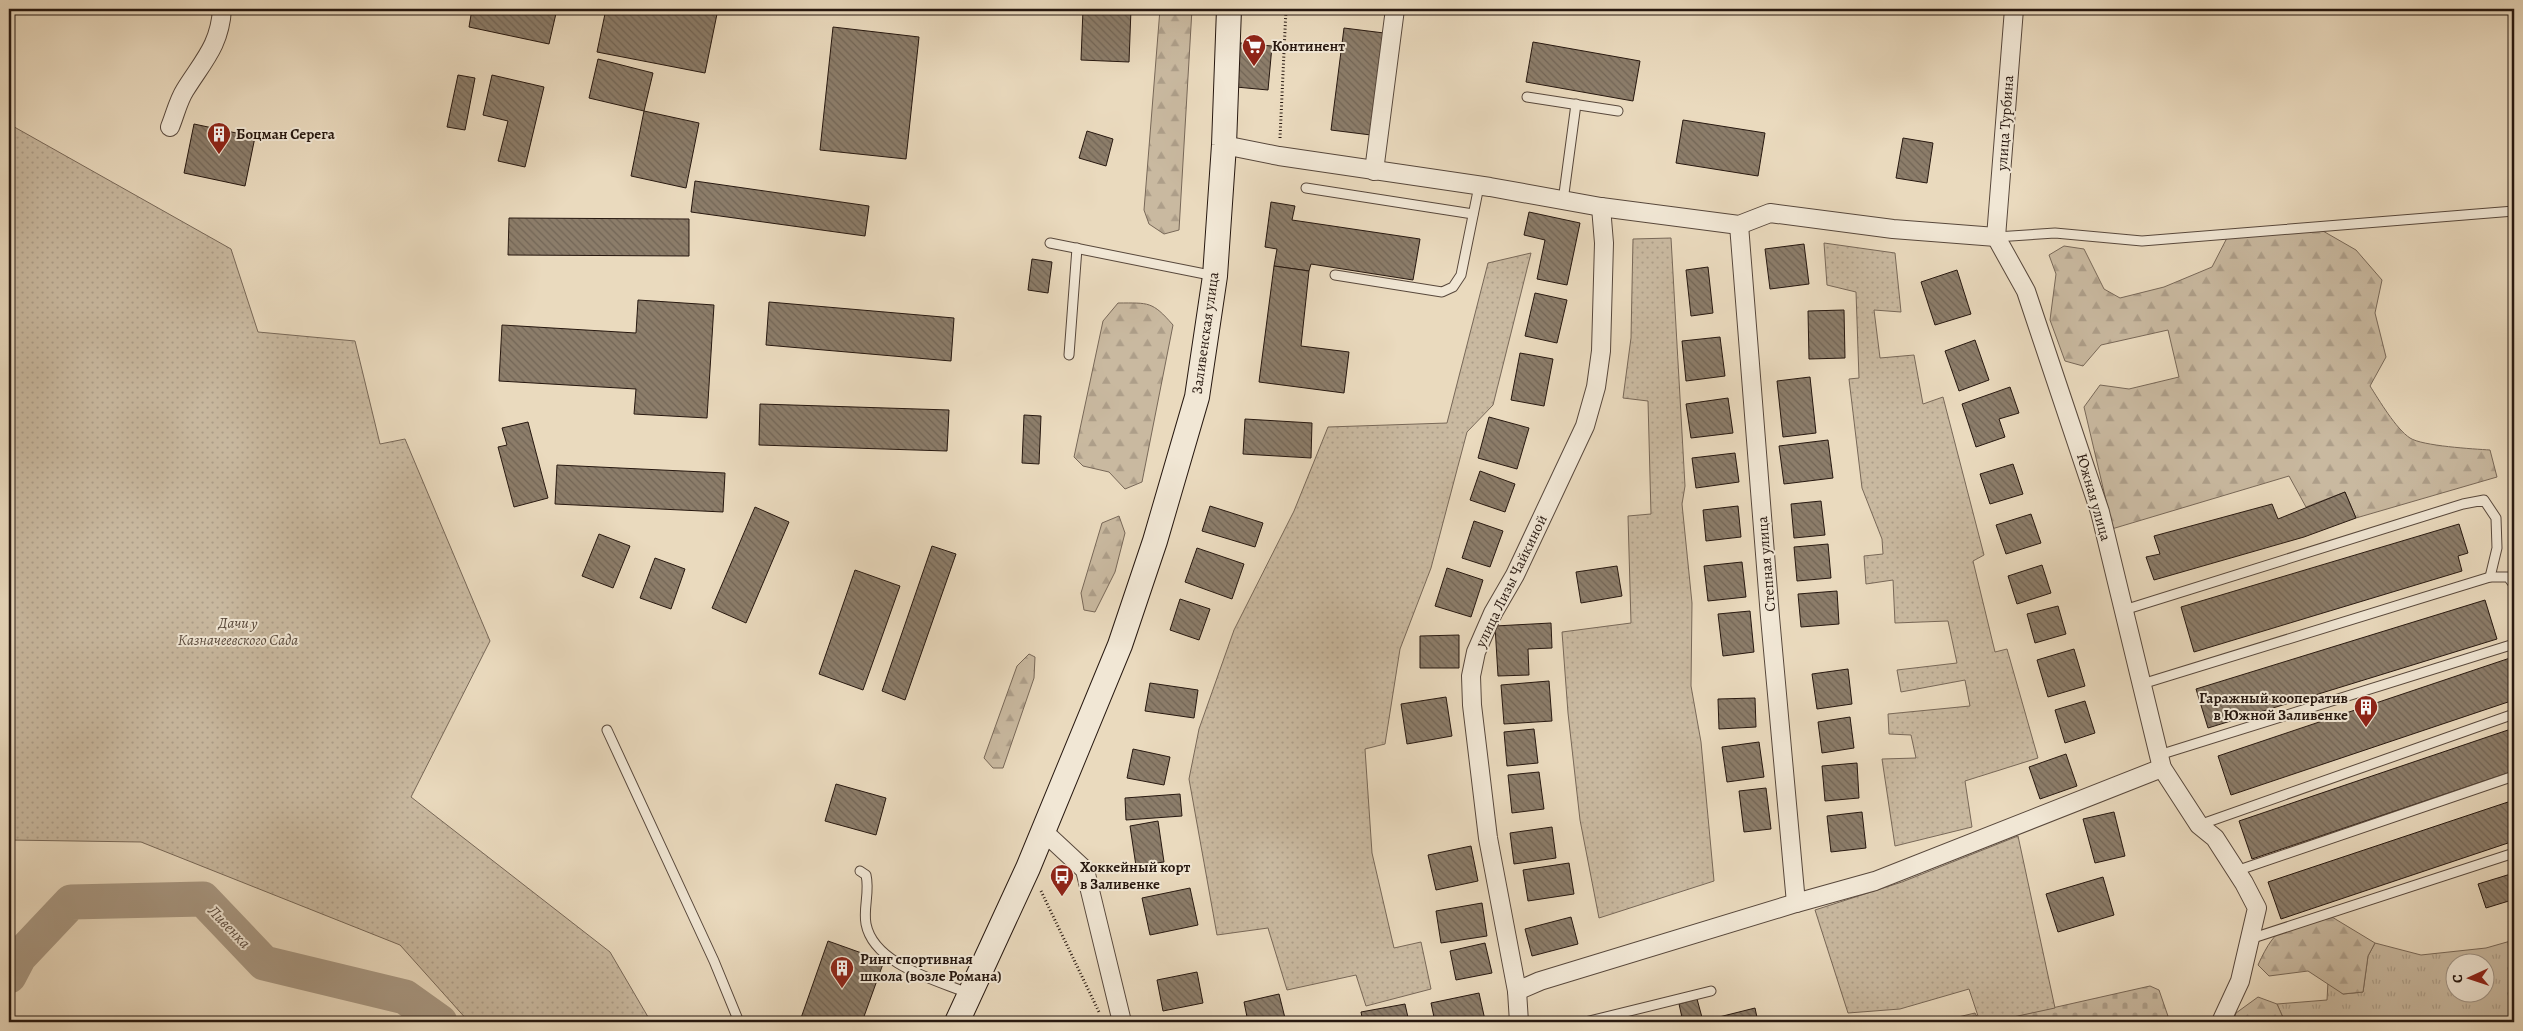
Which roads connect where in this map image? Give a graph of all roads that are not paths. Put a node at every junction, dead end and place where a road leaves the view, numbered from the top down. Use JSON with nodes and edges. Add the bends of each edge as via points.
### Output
{"nodes":[{"id":1,"x":222,"y":9,"type":"edge"},
{"id":2,"x":1229,"y":9,"type":"edge"},
{"id":3,"x":1395,"y":9,"type":"edge"},
{"id":4,"x":2014,"y":9,"type":"edge"},
{"id":5,"x":1527,"y":97,"type":"dead end"},
{"id":6,"x":1576,"y":104,"type":"junction"},
{"id":7,"x":1618,"y":111,"type":"dead end"},
{"id":8,"x":170,"y":127,"type":"dead end"},
{"id":9,"x":1224,"y":145,"type":"junction"},
{"id":10,"x":1374,"y":171,"type":"junction"},
{"id":11,"x":1479,"y":186,"type":"junction"},
{"id":12,"x":1306,"y":188,"type":"dead end"},
{"id":13,"x":1563,"y":201,"type":"junction"},
{"id":14,"x":1601,"y":207,"type":"junction"},
{"id":15,"x":2514,"y":211,"type":"edge"},
{"id":16,"x":1473,"y":214,"type":"junction"},
{"id":17,"x":1740,"y":225,"type":"junction"},
{"id":18,"x":1996,"y":237,"type":"junction"},
{"id":19,"x":1050,"y":243,"type":"dead end"},
{"id":20,"x":1077,"y":248,"type":"junction"},
{"id":21,"x":1215,"y":276,"type":"junction"},
{"id":22,"x":1335,"y":276,"type":"dead end"},
{"id":23,"x":1069,"y":355,"type":"dead end"},
{"id":24,"x":2490,"y":577,"type":"junction"},
{"id":25,"x":2514,"y":585,"type":"edge"},
{"id":26,"x":2124,"y":610,"type":"junction"},
{"id":27,"x":2514,"y":644,"type":"edge"},
{"id":28,"x":2142,"y":684,"type":"junction"},
{"id":29,"x":2514,"y":714,"type":"edge"},
{"id":30,"x":608,"y":730,"type":"dead end"},
{"id":31,"x":2161,"y":762,"type":"junction"},
{"id":32,"x":2514,"y":776,"type":"edge"},
{"id":33,"x":2199,"y":825,"type":"junction"},
{"id":34,"x":1042,"y":830,"type":"junction"},
{"id":35,"x":2514,"y":853,"type":"edge"},
{"id":36,"x":2236,"y":870,"type":"junction"},
{"id":37,"x":860,"y":871,"type":"dead end"},
{"id":38,"x":1796,"y":903,"type":"junction"},
{"id":39,"x":2250,"y":939,"type":"junction"},
{"id":40,"x":1517,"y":991,"type":"junction"},
{"id":41,"x":1710,"y":991,"type":"dead end"},
{"id":42,"x":970,"y":994,"type":"junction"},
{"id":43,"x":738,"y":1022,"type":"edge"},
{"id":44,"x":957,"y":1022,"type":"edge"},
{"id":45,"x":1122,"y":1022,"type":"edge"},
{"id":46,"x":1519,"y":1022,"type":"edge"},
{"id":47,"x":1585,"y":1022,"type":"edge"},
{"id":48,"x":2220,"y":1022,"type":"edge"}],
"edges":[{"from":1,"to":8,"type":"street","via":[[221,24],[211,51],[184,92]]},
{"from":2,"to":9,"type":"street","name":"Заливенская улица"},
{"from":3,"to":10,"type":"street"},
{"from":4,"to":18,"type":"street","name":"улица Турбина"},
{"from":5,"to":6,"type":"lane"},
{"from":6,"to":7,"type":"lane"},
{"from":6,"to":13,"type":"lane"},
{"from":9,"to":10,"type":"street"},
{"from":9,"to":21,"type":"street","name":"Заливенская улица"},
{"from":10,"to":11,"type":"street"},
{"from":11,"to":13,"type":"street"},
{"from":11,"to":16,"type":"lane"},
{"from":12,"to":16,"type":"lane"},
{"from":13,"to":14,"type":"street"},
{"from":14,"to":17,"type":"street"},
{"from":14,"to":40,"type":"street","name":"улица Лизы Чайкиной","via":[[1604,243],[1601,350],[1586,426],[1476,652],[1471,676],[1488,838]]},
{"from":15,"to":18,"type":"lane","via":[[2142,242],[2055,233]]},
{"from":16,"to":22,"type":"lane","via":[[1461,275],[1448,290],[1442,292]]},
{"from":17,"to":18,"type":"street","via":[[1770,213],[1893,229]]},
{"from":17,"to":38,"type":"street","name":"Степная улица"},
{"from":18,"to":26,"type":"street","name":"Южная улица","via":[[2026,291],[2053,368],[2100,512]]},
{"from":19,"to":20,"type":"lane"},
{"from":20,"to":21,"type":"lane"},
{"from":20,"to":23,"type":"lane"},
{"from":21,"to":34,"type":"street","name":"Заливенская улица","via":[[1197,397],[1155,541],[1120,645]]},
{"from":24,"to":25,"type":"lane","via":[[2508,577]]},
{"from":24,"to":26,"type":"lane","via":[[2497,548],[2496,518],[2484,500]]},
{"from":24,"to":28,"type":"lane"},
{"from":26,"to":28,"type":"street","name":"Южная улица"},
{"from":27,"to":31,"type":"lane"},
{"from":28,"to":31,"type":"street","name":"Южная улица"},
{"from":29,"to":33,"type":"lane"},
{"from":30,"to":43,"type":"lane","via":[[714,961]]},
{"from":31,"to":33,"type":"street","name":"Южная улица"},
{"from":31,"to":38,"type":"street","via":[[1875,881]]},
{"from":32,"to":36,"type":"lane"},
{"from":33,"to":36,"type":"street","name":"Южная улица","via":[[2215,838]]},
{"from":34,"to":42,"type":"street","name":"Заливенская улица"},
{"from":34,"to":45,"type":"street","via":[[1085,870]]},
{"from":35,"to":39,"type":"lane"},
{"from":36,"to":39,"type":"street","name":"Южная улица","via":[[2257,908]]},
{"from":37,"to":42,"type":"lane","via":[[866,875],[868,883],[866,926],[880,950],[891,961]]},
{"from":38,"to":40,"type":"street"},
{"from":39,"to":48,"type":"street","name":"Южная улица","via":[[2240,981]]},
{"from":40,"to":46,"type":"street","name":"улица Лизы Чайкиной"},
{"from":41,"to":47,"type":"lane"},
{"from":42,"to":44,"type":"street","name":"Заливенская улица"}]}
